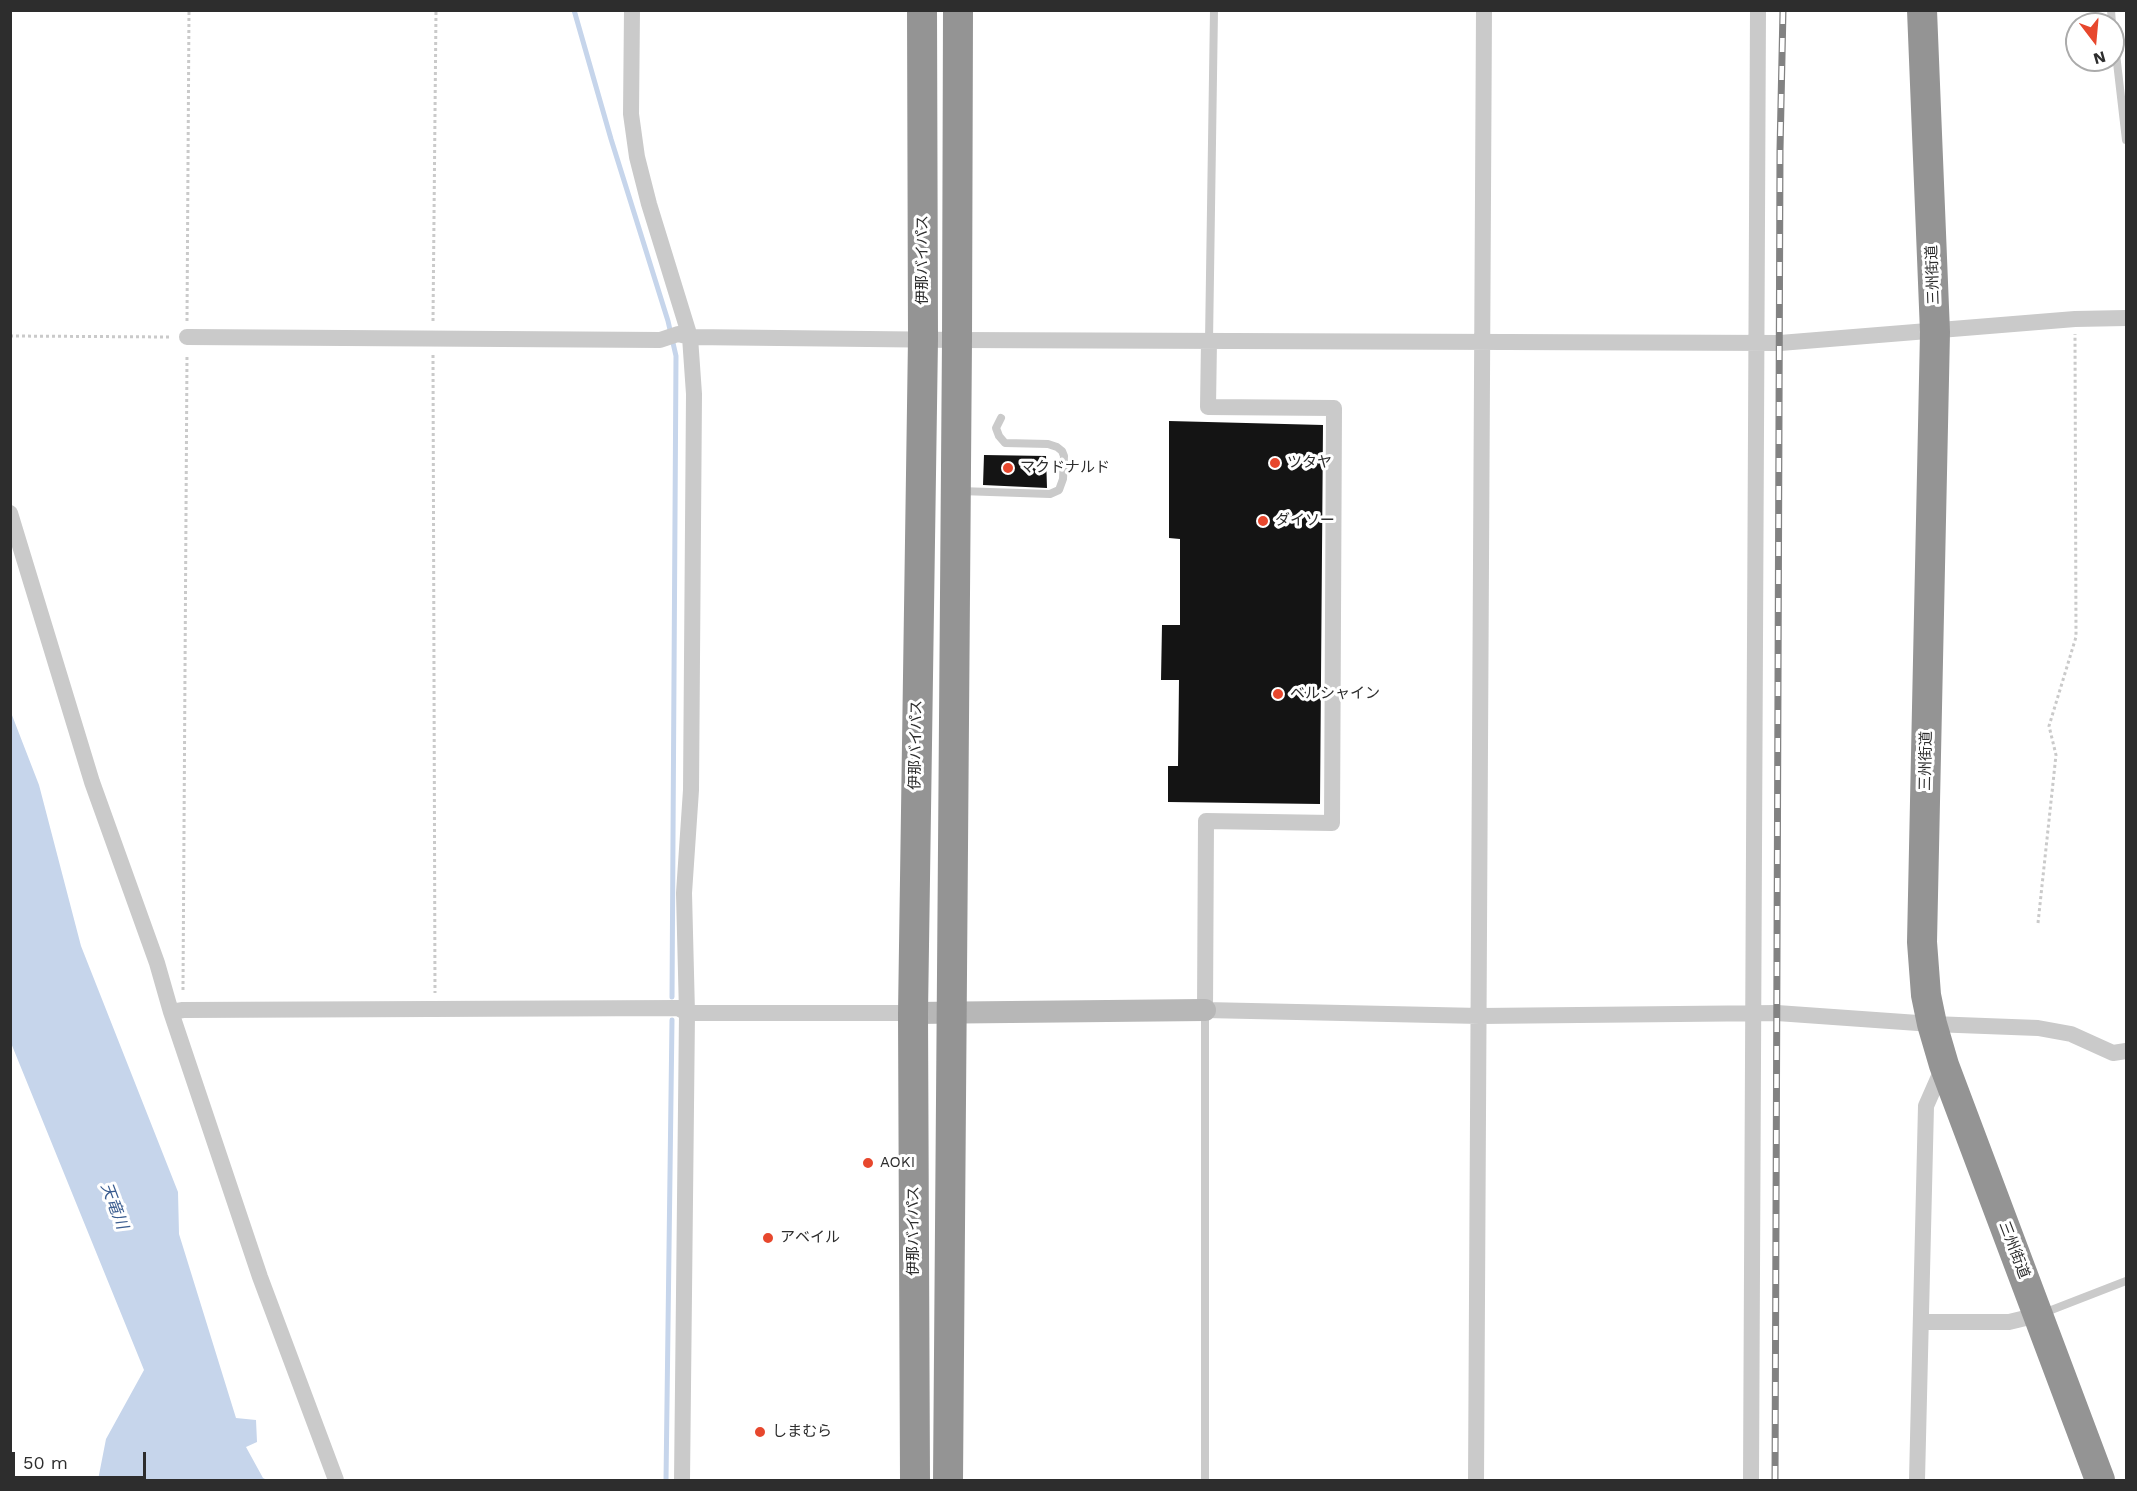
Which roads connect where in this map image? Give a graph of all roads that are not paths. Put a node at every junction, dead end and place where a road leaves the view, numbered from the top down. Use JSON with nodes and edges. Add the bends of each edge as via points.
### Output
{"nodes":[{"id":1,"x":632,"y":10,"type":"edge"},
{"id":2,"x":922,"y":10,"type":"edge"},
{"id":3,"x":958,"y":10,"type":"edge"},
{"id":4,"x":1214,"y":10,"type":"edge"},
{"id":5,"x":1484,"y":10,"type":"edge"},
{"id":6,"x":1758,"y":10,"type":"edge"},
{"id":7,"x":1922,"y":10,"type":"edge"},
{"id":8,"x":2119,"y":72,"type":"edge"},
{"id":9,"x":2127,"y":140,"type":"edge"},
{"id":10,"x":2127,"y":318,"type":"edge"},
{"id":11,"x":1935,"y":332,"type":"junction"},
{"id":12,"x":684,"y":336,"type":"junction"},
{"id":13,"x":187,"y":337,"type":"road end"},
{"id":14,"x":923,"y":339,"type":"junction"},
{"id":15,"x":957,"y":340,"type":"junction"},
{"id":16,"x":1209,"y":341,"type":"junction"},
{"id":17,"x":1482,"y":342,"type":"junction"},
{"id":18,"x":1756,"y":343,"type":"junction"},
{"id":19,"x":1001,"y":418,"type":"dead end"},
{"id":20,"x":956,"y":491,"type":"junction"},
{"id":21,"x":10,"y":513,"type":"edge"},
{"id":22,"x":1205,"y":1010,"type":"junction"},
{"id":23,"x":177,"y":1011,"type":"junction"},
{"id":24,"x":952,"y":1011,"type":"junction"},
{"id":25,"x":687,"y":1013,"type":"junction"},
{"id":26,"x":913,"y":1013,"type":"junction"},
{"id":27,"x":1754,"y":1013,"type":"junction"},
{"id":28,"x":1480,"y":1016,"type":"junction"},
{"id":29,"x":1932,"y":1024,"type":"junction"},
{"id":30,"x":2127,"y":1051,"type":"edge"},
{"id":31,"x":1944,"y":1065,"type":"junction"},
{"id":32,"x":2127,"y":1281,"type":"edge"},
{"id":33,"x":2038,"y":1315,"type":"junction"},
{"id":34,"x":1920,"y":1322,"type":"junction"},
{"id":35,"x":336,"y":1480,"type":"edge"},
{"id":36,"x":682,"y":1480,"type":"edge"},
{"id":37,"x":915,"y":1480,"type":"edge"},
{"id":38,"x":948,"y":1480,"type":"edge"},
{"id":39,"x":1205,"y":1480,"type":"edge"},
{"id":40,"x":1476,"y":1480,"type":"edge"},
{"id":41,"x":1751,"y":1480,"type":"edge"},
{"id":42,"x":1917,"y":1480,"type":"edge"},
{"id":43,"x":2100,"y":1480,"type":"edge"}],
"edges":[{"from":1,"to":12,"type":"street","via":[[631,114],[637,157]]},
{"from":2,"to":14,"type":"highway","name":"伊那バイパス"},
{"from":3,"to":15,"type":"highway"},
{"from":4,"to":16,"type":"lane"},
{"from":5,"to":17,"type":"street"},
{"from":6,"to":18,"type":"street"},
{"from":7,"to":11,"type":"highway","name":"三州街道"},
{"from":8,"to":9,"type":"lane"},
{"from":10,"to":11,"type":"street"},
{"from":11,"to":18,"type":"street"},
{"from":11,"to":29,"type":"highway","name":"三州街道","via":[[1922,942]]},
{"from":12,"to":13,"type":"street","via":[[660,340]]},
{"from":12,"to":14,"type":"street"},
{"from":12,"to":25,"type":"street","via":[[694,394],[691,790],[684,893]]},
{"from":14,"to":15,"type":"street"},
{"from":14,"to":26,"type":"highway","name":"伊那バイパス"},
{"from":15,"to":16,"type":"street"},
{"from":15,"to":20,"type":"highway"},
{"from":16,"to":17,"type":"street"},
{"from":16,"to":22,"type":"street","via":[[1209,407],[1334,408],[1332,823],[1206,821]]},
{"from":17,"to":18,"type":"street"},
{"from":17,"to":28,"type":"street"},
{"from":18,"to":27,"type":"street"},
{"from":19,"to":20,"type":"lane","via":[[996,428],[1005,443],[1048,444],[1062,451],[1063,479],[1059,490],[1050,494]]},
{"from":20,"to":24,"type":"highway"},
{"from":21,"to":23,"type":"street","via":[[92,782]]},
{"from":22,"to":24,"type":"street"},
{"from":22,"to":28,"type":"street"},
{"from":22,"to":39,"type":"lane"},
{"from":23,"to":25,"type":"street","via":[[678,1008]]},
{"from":23,"to":35,"type":"street","via":[[260,1276]]},
{"from":24,"to":26,"type":"street"},
{"from":24,"to":38,"type":"highway"},
{"from":25,"to":26,"type":"street"},
{"from":25,"to":36,"type":"street"},
{"from":26,"to":37,"type":"highway","name":"伊那バイパス"},
{"from":27,"to":28,"type":"street"},
{"from":27,"to":29,"type":"street"},
{"from":27,"to":41,"type":"street"},
{"from":28,"to":40,"type":"street"},
{"from":29,"to":30,"type":"street","via":[[2038,1028],[2071,1034],[2113,1053]]},
{"from":29,"to":31,"type":"highway","name":"三州街道"},
{"from":31,"to":33,"type":"highway","name":"三州街道"},
{"from":31,"to":34,"type":"street","via":[[1926,1106]]},
{"from":32,"to":33,"type":"lane"},
{"from":33,"to":34,"type":"street","via":[[2009,1322]]},
{"from":33,"to":43,"type":"highway","name":"三州街道"},
{"from":34,"to":42,"type":"street"}]}
